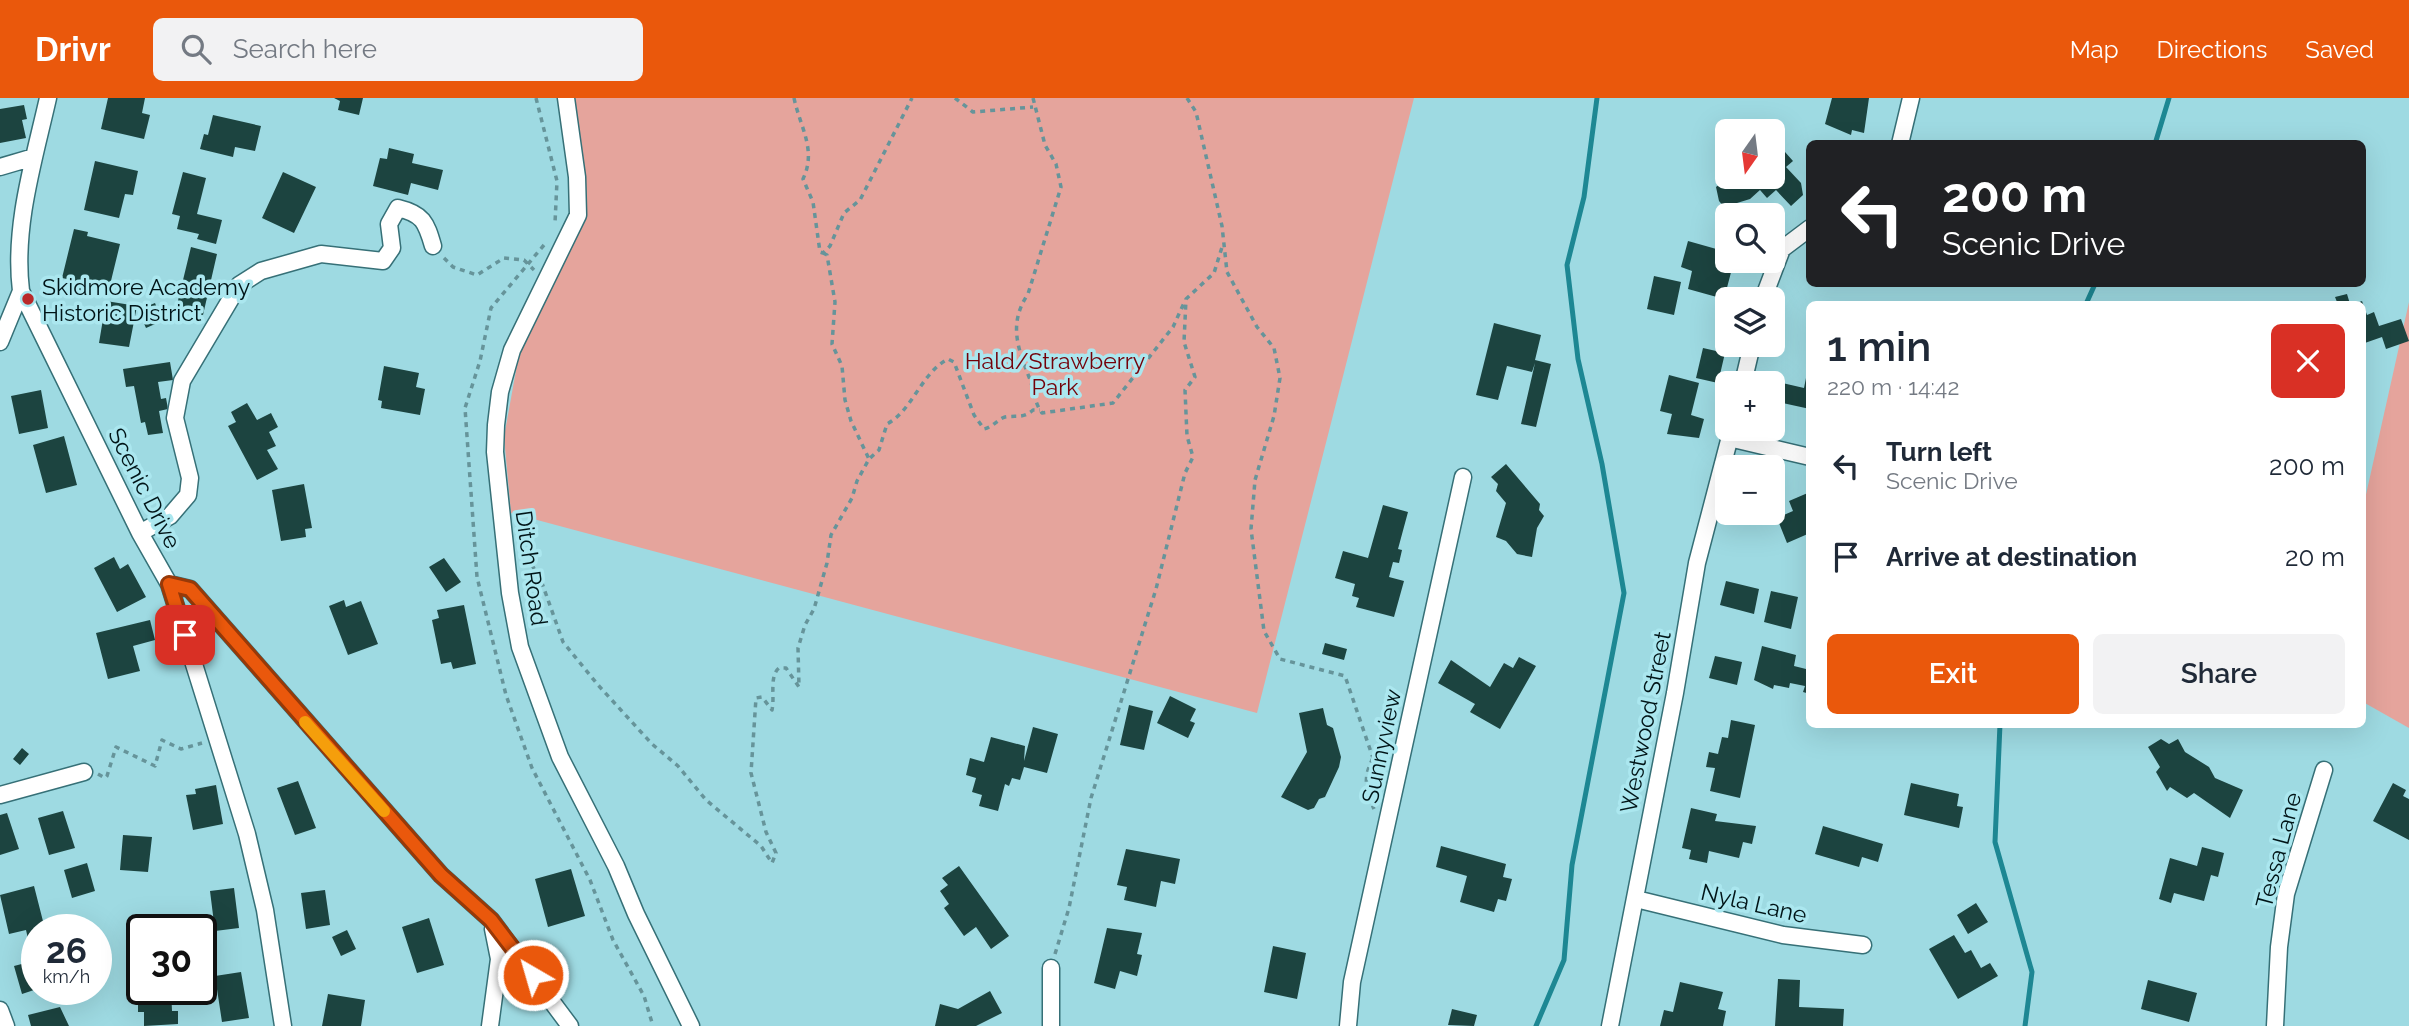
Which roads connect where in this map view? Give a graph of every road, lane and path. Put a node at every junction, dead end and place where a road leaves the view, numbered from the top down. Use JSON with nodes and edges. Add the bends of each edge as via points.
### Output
{"nodes":[{"id":1,"x":48,"y":98,"type":"edge"},
{"id":2,"x":537,"y":98,"type":"edge"},
{"id":3,"x":566,"y":98,"type":"edge"},
{"id":4,"x":794,"y":98,"type":"edge"},
{"id":5,"x":912,"y":98,"type":"edge"},
{"id":6,"x":955,"y":98,"type":"edge"},
{"id":7,"x":1033,"y":98,"type":"edge"},
{"id":8,"x":1187,"y":98,"type":"edge"},
{"id":9,"x":1911,"y":98,"type":"edge"},
{"id":10,"x":1033,"y":107,"type":"junction"},
{"id":11,"x":1900,"y":140,"type":"edge"},
{"id":12,"x":34,"y":157,"type":"junction"},
{"id":13,"x":0,"y":167,"type":"edge"},
{"id":14,"x":555,"y":226,"type":"dead end"},
{"id":15,"x":1806,"y":231,"type":"edge"},
{"id":16,"x":550,"y":235,"type":"dead end"},
{"id":17,"x":1224,"y":243,"type":"junction"},
{"id":18,"x":433,"y":246,"type":"joint"},
{"id":19,"x":823,"y":253,"type":"junction"},
{"id":20,"x":526,"y":262,"type":"junction"},
{"id":21,"x":548,"y":281,"type":"junction"},
{"id":22,"x":1768,"y":287,"type":"edge"},
{"id":23,"x":21,"y":291,"type":"junction"},
{"id":24,"x":1186,"y":299,"type":"junction"},
{"id":25,"x":0,"y":342,"type":"edge"},
{"id":26,"x":1040,"y":410,"type":"junction"},
{"id":27,"x":1728,"y":441,"type":"edge"},
{"id":28,"x":1757,"y":441,"type":"edge"},
{"id":29,"x":1806,"y":456,"type":"edge"},
{"id":30,"x":869,"y":459,"type":"junction"},
{"id":31,"x":1463,"y":477,"type":"dead end"},
{"id":32,"x":502,"y":528,"type":"junction"},
{"id":33,"x":140,"y":533,"type":"junction"},
{"id":34,"x":169,"y":584,"type":"junction"},
{"id":35,"x":217,"y":739,"type":"junction"},
{"id":36,"x":1404,"y":747,"type":"junction"},
{"id":37,"x":1373,"y":758,"type":"junction"},
{"id":38,"x":2323,"y":770,"type":"dead end"},
{"id":39,"x":84,"y":772,"type":"joint"},
{"id":40,"x":0,"y":794,"type":"edge"},
{"id":41,"x":1385,"y":836,"type":"junction"},
{"id":42,"x":1636,"y":899,"type":"junction"},
{"id":43,"x":491,"y":920,"type":"junction"},
{"id":44,"x":1863,"y":945,"type":"dead end"},
{"id":45,"x":1051,"y":968,"type":"joint"},
{"id":46,"x":0,"y":1010,"type":"edge"},
{"id":47,"x":6,"y":1026,"type":"edge"},
{"id":48,"x":283,"y":1026,"type":"edge"},
{"id":49,"x":490,"y":1026,"type":"edge"},
{"id":50,"x":570,"y":1026,"type":"edge"},
{"id":51,"x":653,"y":1026,"type":"edge"},
{"id":52,"x":691,"y":1026,"type":"edge"},
{"id":53,"x":1051,"y":1026,"type":"edge"},
{"id":54,"x":1348,"y":1026,"type":"edge"},
{"id":55,"x":1609,"y":1026,"type":"edge"},
{"id":56,"x":2275,"y":1026,"type":"edge"}],
"edges":[{"from":1,"to":12,"type":"street","name":"Scenic Drive"},
{"from":2,"to":14,"type":"path","via":[[557,181]]},
{"from":3,"to":21,"type":"street","name":"Ditch Road","via":[[579,202],[572,230]]},
{"from":4,"to":19,"type":"path","via":[[810,151],[803,179],[813,202]]},
{"from":5,"to":19,"type":"path","via":[[860,200],[844,213],[831,246]]},
{"from":6,"to":10,"type":"path","via":[[973,112]]},
{"from":7,"to":10,"type":"path"},
{"from":8,"to":17,"type":"path","via":[[1196,111]]},
{"from":9,"to":11,"type":"street"},
{"from":10,"to":26,"type":"path","via":[[1061,187],[1028,294],[1020,306],[1015,336]]},
{"from":12,"to":13,"type":"street"},
{"from":12,"to":23,"type":"street","name":"Scenic Drive","via":[[17,263]]},
{"from":15,"to":22,"type":"street","via":[[1782,249]]},
{"from":16,"to":20,"type":"path"},
{"from":17,"to":24,"type":"path","via":[[1214,273]]},
{"from":17,"to":37,"type":"path","via":[[1227,272],[1274,348],[1280,378],[1255,480],[1251,528],[1264,631],[1280,659],[1345,676]]},
{"from":18,"to":20,"type":"path","via":[[453,267],[477,275],[503,258]]},
{"from":18,"to":33,"type":"street","via":[[417,213],[398,208],[389,224],[392,248],[383,261],[321,254],[261,271],[239,285],[182,381],[175,418],[190,478],[188,495],[170,516]]},
{"from":19,"to":30,"type":"path","via":[[833,281],[832,344],[842,366],[845,400]]},
{"from":20,"to":21,"type":"path"},
{"from":20,"to":51,"type":"path","via":[[491,308],[465,408],[477,577],[506,695],[532,768],[590,880],[613,940],[644,996]]},
{"from":21,"to":32,"type":"street","name":"Ditch Road","via":[[512,350],[500,392],[495,452]]},
{"from":23,"to":25,"type":"street"},
{"from":23,"to":33,"type":"street","name":"Scenic Drive"},
{"from":24,"to":26,"type":"path","via":[[1173,327],[1114,403]]},
{"from":24,"to":45,"type":"path","via":[[1184,342],[1195,377],[1185,390],[1193,457],[1091,798],[1069,908]]},
{"from":26,"to":30,"type":"path","via":[[1003,417],[984,429],[954,362],[948,359],[938,364],[898,418],[887,424],[879,450]]},
{"from":27,"to":42,"type":"street","name":"Westwood Street","via":[[1697,563]]},
{"from":28,"to":29,"type":"street"},
{"from":30,"to":32,"type":"path","via":[[831,535],[827,564],[799,648],[799,687],[786,668],[779,668],[774,676],[772,709],[762,697],[755,702],[751,773],[776,853],[772,863],[761,846],[706,800],[652,744],[563,642],[532,565],[515,536]]},
{"from":31,"to":36,"type":"street","name":"Sunnyview"},
{"from":32,"to":52,"type":"street","name":"Ditch Road","via":[[520,647],[537,699],[560,757]]},
{"from":33,"to":34,"type":"street","name":"Scenic Drive"},
{"from":34,"to":35,"type":"street","name":"Scenic Drive"},
{"from":34,"to":43,"type":"street","via":[[190,589],[441,875]]},
{"from":35,"to":39,"type":"path","via":[[181,749],[162,740],[155,766],[116,747],[105,778],[93,769]]},
{"from":35,"to":48,"type":"street","name":"Scenic Drive","via":[[265,910]]},
{"from":36,"to":37,"type":"path"},
{"from":36,"to":41,"type":"street","name":"Sunnyview"},
{"from":37,"to":41,"type":"path","via":[[1365,791]]},
{"from":38,"to":56,"type":"street","name":"Tessa Lane","via":[[2286,894]]},
{"from":39,"to":40,"type":"street"},
{"from":41,"to":54,"type":"street","name":"Sunnyview","via":[[1352,982]]},
{"from":42,"to":44,"type":"street","name":"Nyla Lane","via":[[1783,934]]},
{"from":42,"to":55,"type":"street","name":"Westwood Street"},
{"from":43,"to":49,"type":"street","via":[[499,959]]},
{"from":43,"to":50,"type":"street"},
{"from":45,"to":53,"type":"street"},
{"from":46,"to":47,"type":"street"}]}
